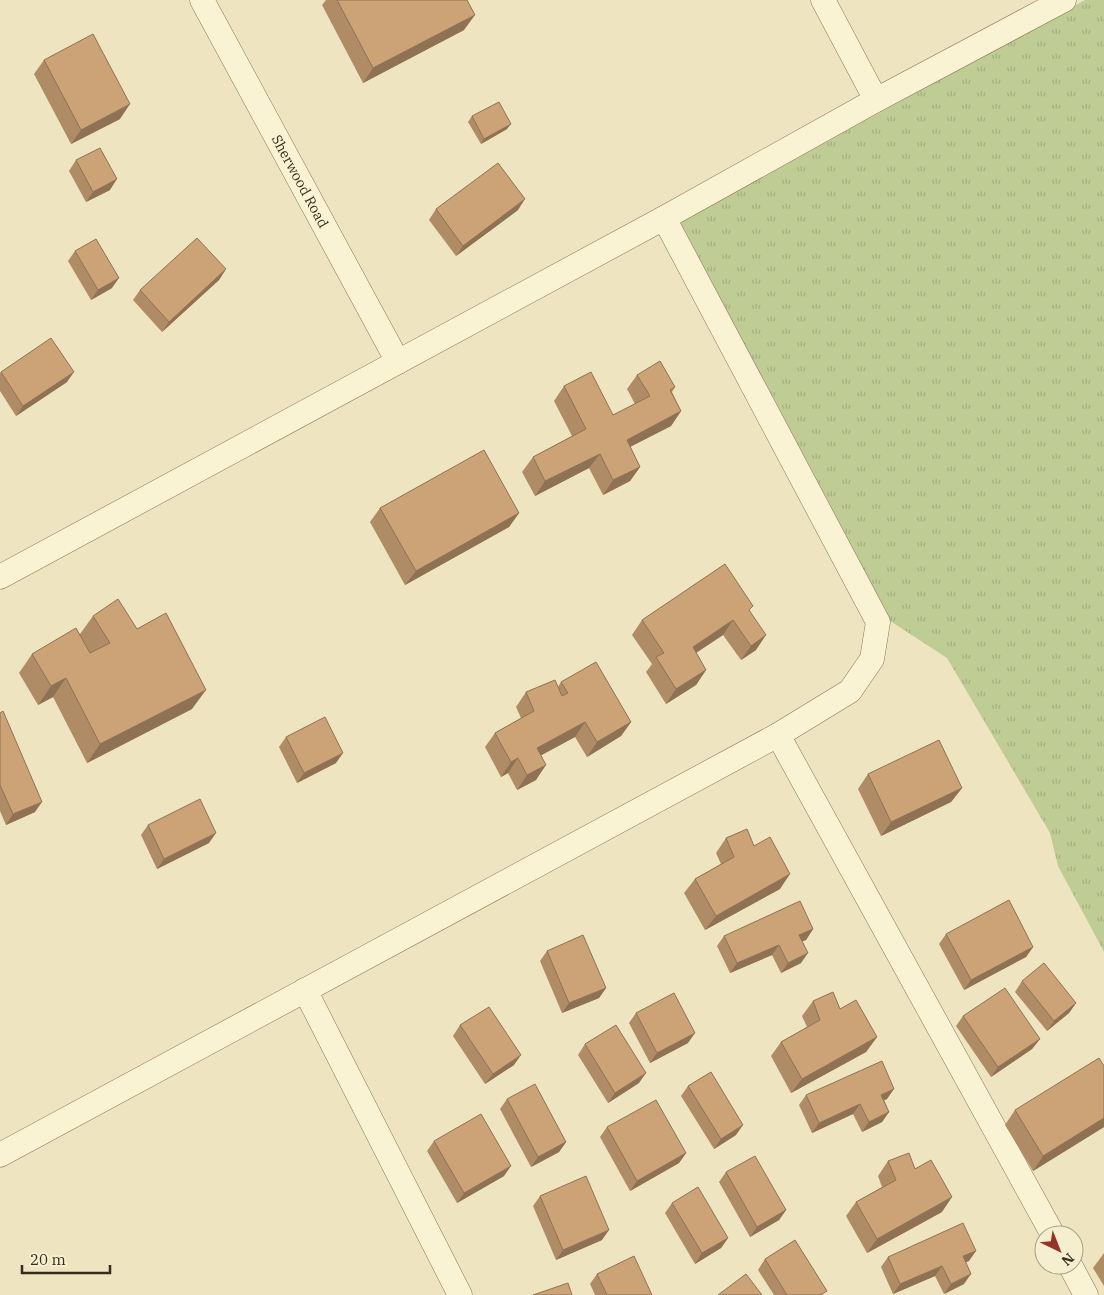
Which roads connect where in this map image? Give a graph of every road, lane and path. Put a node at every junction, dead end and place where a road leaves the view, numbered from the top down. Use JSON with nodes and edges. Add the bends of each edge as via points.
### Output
{"nodes":[{"id":1,"x":202,"y":0,"type":"edge"},
{"id":2,"x":823,"y":0,"type":"edge"},
{"id":3,"x":1064,"y":0,"type":"edge"},
{"id":4,"x":876,"y":100,"type":"junction"},
{"id":5,"x":664,"y":218,"type":"junction"},
{"id":6,"x":398,"y":362,"type":"junction"},
{"id":7,"x":0,"y":576,"type":"edge"},
{"id":8,"x":778,"y":735,"type":"junction"},
{"id":9,"x":305,"y":990,"type":"junction"},
{"id":10,"x":0,"y":1155,"type":"edge"},
{"id":11,"x":1048,"y":1225,"type":"edge"},
{"id":12,"x":1075,"y":1275,"type":"edge"},
{"id":13,"x":460,"y":1295,"type":"edge"},
{"id":14,"x":1086,"y":1295,"type":"edge"}],
"edges":[{"from":1,"to":6,"type":"street","name":"Sherwood Road"},
{"from":2,"to":4,"type":"street"},
{"from":3,"to":4,"type":"street"},
{"from":4,"to":5,"type":"street"},
{"from":5,"to":6,"type":"street"},
{"from":5,"to":8,"type":"street","via":[[878,622],[872,660],[850,691]]},
{"from":6,"to":7,"type":"street"},
{"from":8,"to":9,"type":"street"},
{"from":8,"to":11,"type":"street"},
{"from":9,"to":10,"type":"street"},
{"from":9,"to":13,"type":"street"},
{"from":12,"to":14,"type":"street"}]}
